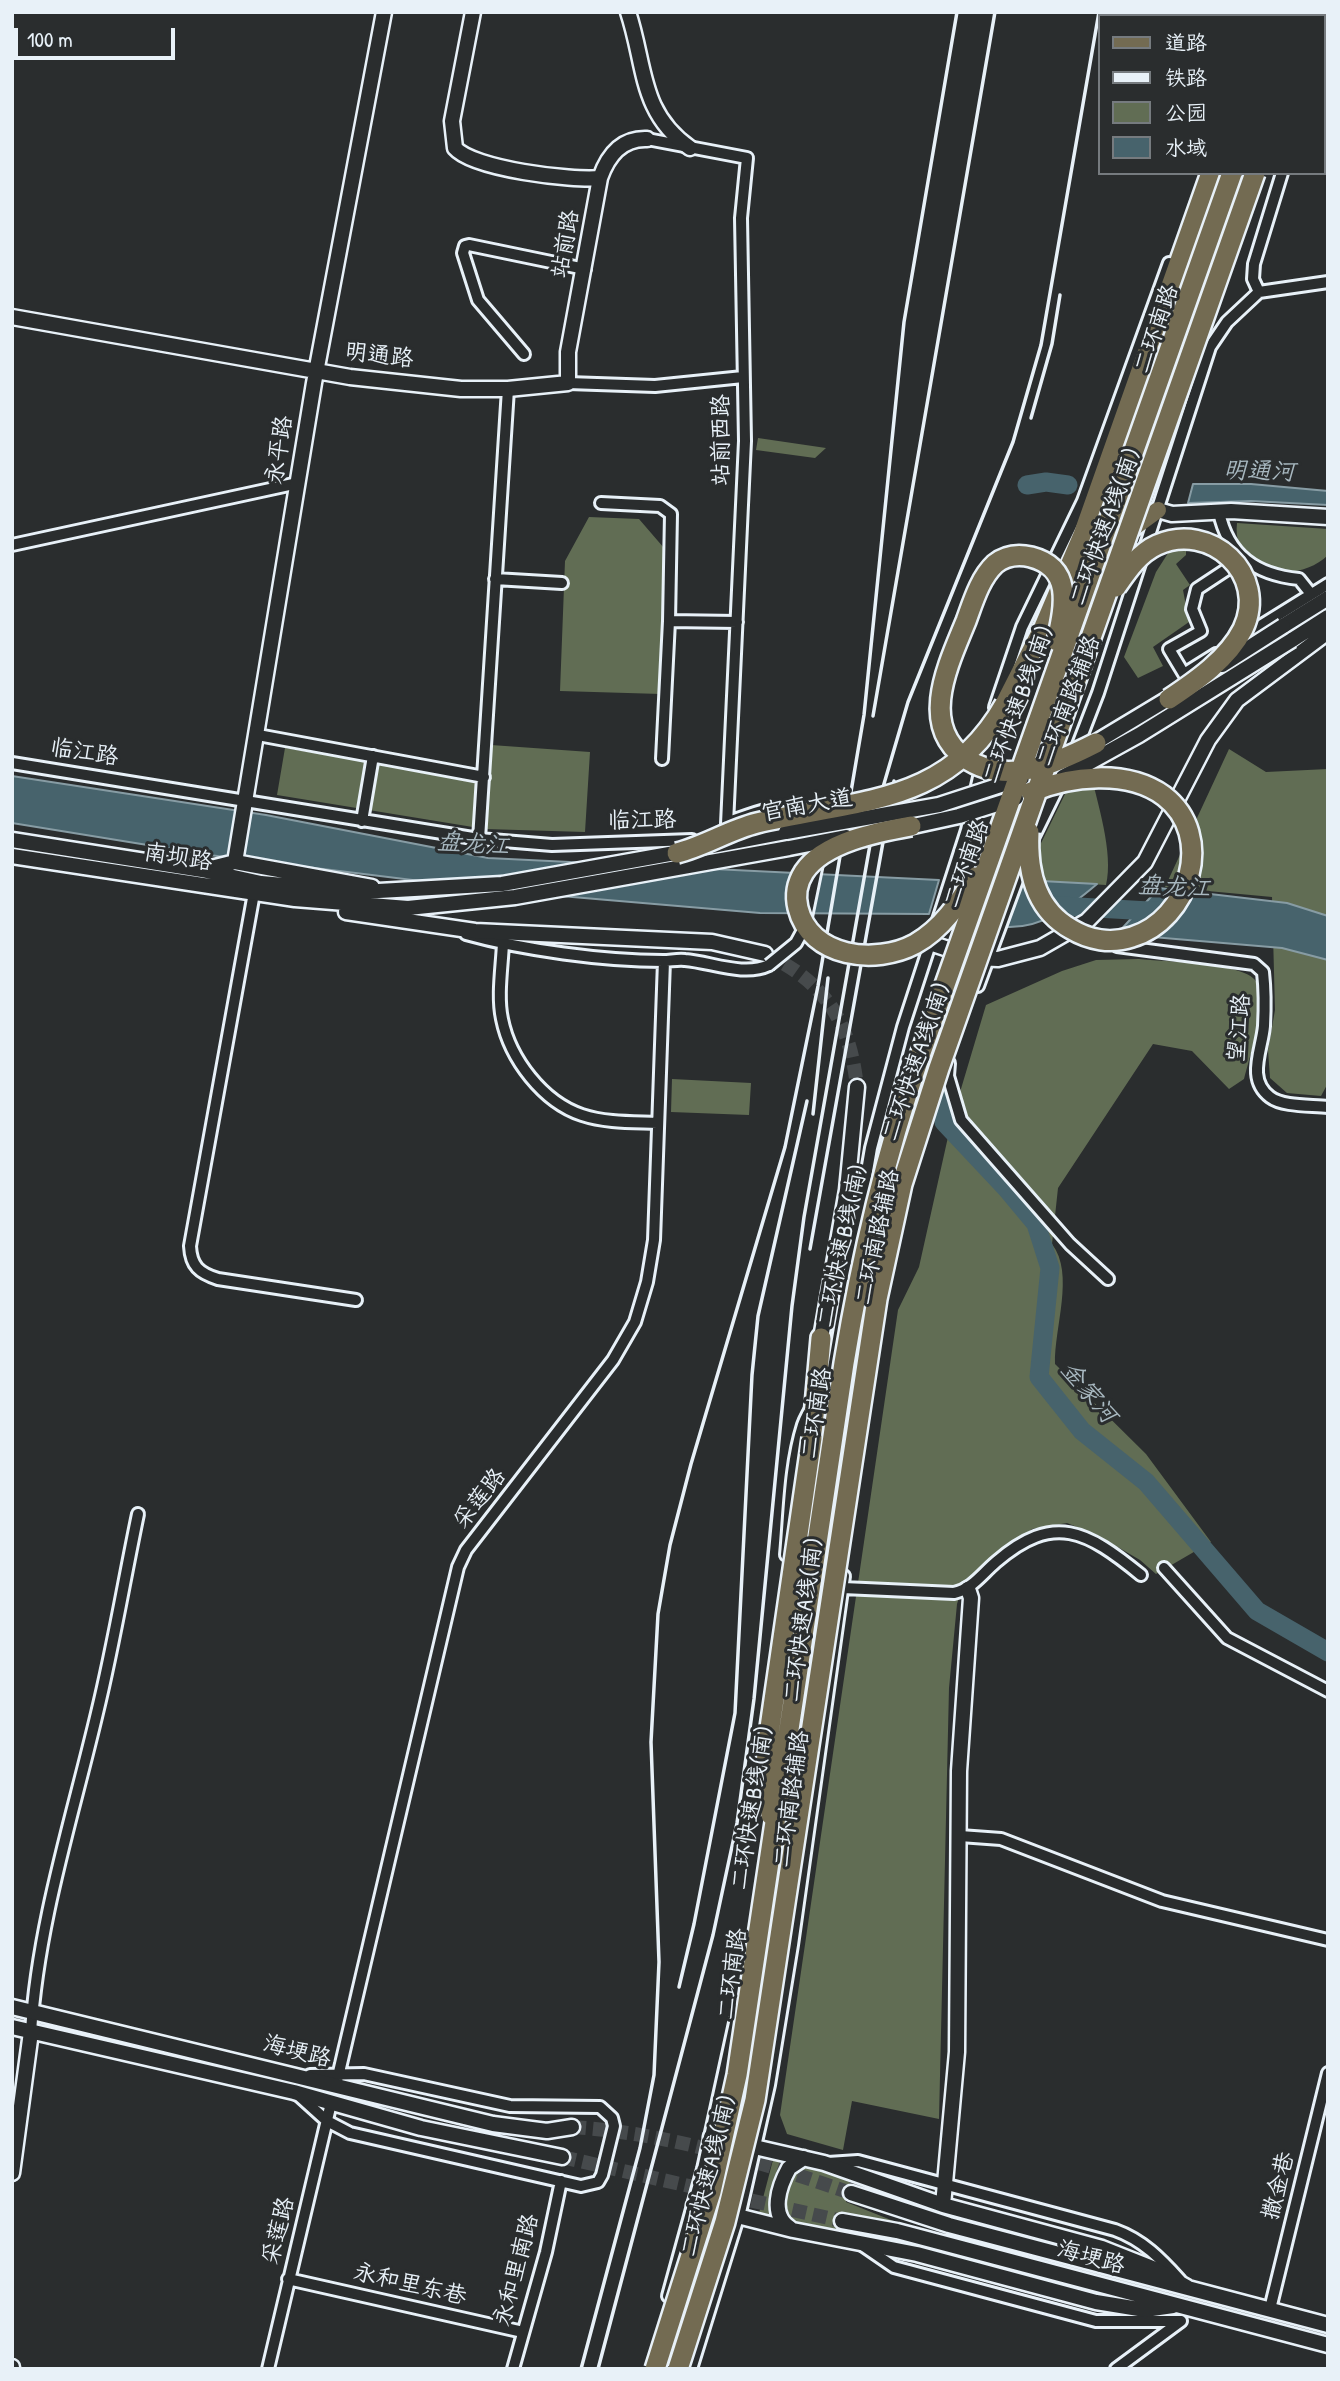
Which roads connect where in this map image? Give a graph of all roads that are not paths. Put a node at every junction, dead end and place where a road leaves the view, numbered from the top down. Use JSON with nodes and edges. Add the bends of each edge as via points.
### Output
{"nodes":[{"id":1,"x":384,"y":12,"type":"edge"},
{"id":2,"x":473,"y":12,"type":"edge"},
{"id":3,"x":628,"y":12,"type":"edge"},
{"id":4,"x":647,"y":139,"type":"joint"},
{"id":5,"x":690,"y":148,"type":"junction"},
{"id":6,"x":1201,"y":175,"type":"edge"},
{"id":7,"x":1210,"y":175,"type":"edge"},
{"id":8,"x":1232,"y":175,"type":"edge"},
{"id":9,"x":1232,"y":175,"type":"edge"},
{"id":10,"x":1252,"y":175,"type":"edge"},
{"id":11,"x":1252,"y":175,"type":"edge"},
{"id":12,"x":1263,"y":175,"type":"edge"},
{"id":13,"x":1281,"y":175,"type":"edge"},
{"id":14,"x":600,"y":178,"type":"junction"},
{"id":15,"x":1229,"y":251,"type":"junction"},
{"id":16,"x":585,"y":269,"type":"junction"},
{"id":17,"x":1328,"y":282,"type":"edge"},
{"id":18,"x":1259,"y":292,"type":"junction"},
{"id":19,"x":12,"y":317,"type":"edge"},
{"id":20,"x":524,"y":354,"type":"dead end"},
{"id":21,"x":317,"y":370,"type":"junction"},
{"id":22,"x":743,"y":377,"type":"junction"},
{"id":23,"x":568,"y":383,"type":"junction"},
{"id":24,"x":508,"y":389,"type":"junction"},
{"id":25,"x":1110,"y":422,"type":"junction"},
{"id":26,"x":1111,"y":455,"type":"junction"},
{"id":27,"x":1090,"y":480,"type":"junction"},
{"id":28,"x":298,"y":483,"type":"junction"},
{"id":29,"x":601,"y":503,"type":"dead end"},
{"id":30,"x":1158,"y":510,"type":"junction"},
{"id":31,"x":1219,"y":512,"type":"junction"},
{"id":32,"x":1328,"y":517,"type":"edge"},
{"id":33,"x":1125,"y":534,"type":"junction"},
{"id":34,"x":12,"y":545,"type":"edge"},
{"id":35,"x":1244,"y":558,"type":"junction"},
{"id":36,"x":495,"y":579,"type":"junction"},
{"id":37,"x":562,"y":583,"type":"dead end"},
{"id":38,"x":1328,"y":584,"type":"edge"},
{"id":39,"x":1311,"y":594,"type":"junction"},
{"id":40,"x":1328,"y":598,"type":"edge"},
{"id":41,"x":1328,"y":617,"type":"edge"},
{"id":42,"x":669,"y":621,"type":"junction"},
{"id":43,"x":737,"y":622,"type":"junction"},
{"id":44,"x":1328,"y":632,"type":"edge"},
{"id":45,"x":1087,"y":652,"type":"junction"},
{"id":46,"x":1169,"y":699,"type":"junction"},
{"id":47,"x":258,"y":735,"type":"junction"},
{"id":48,"x":1031,"y":743,"type":"junction"},
{"id":49,"x":1096,"y":743,"type":"junction"},
{"id":50,"x":373,"y":756,"type":"junction"},
{"id":51,"x":662,"y":759,"type":"dead end"},
{"id":52,"x":12,"y":763,"type":"edge"},
{"id":53,"x":484,"y":777,"type":"junction"},
{"id":54,"x":1041,"y":780,"type":"junction"},
{"id":55,"x":1014,"y":800,"type":"junction"},
{"id":56,"x":247,"y":806,"type":"junction"},
{"id":57,"x":362,"y":821,"type":"junction"},
{"id":58,"x":727,"y":824,"type":"junction"},
{"id":59,"x":911,"y":826,"type":"junction"},
{"id":60,"x":479,"y":839,"type":"junction"},
{"id":61,"x":12,"y":840,"type":"edge"},
{"id":62,"x":677,"y":853,"type":"junction"},
{"id":63,"x":12,"y":856,"type":"edge"},
{"id":64,"x":236,"y":860,"type":"junction"},
{"id":65,"x":202,"y":870,"type":"junction"},
{"id":66,"x":249,"y":886,"type":"junction"},
{"id":67,"x":390,"y":892,"type":"junction"},
{"id":68,"x":338,"y":905,"type":"joint"},
{"id":69,"x":443,"y":928,"type":"junction"},
{"id":70,"x":1072,"y":931,"type":"junction"},
{"id":71,"x":503,"y":943,"type":"junction"},
{"id":72,"x":930,"y":943,"type":"junction"},
{"id":73,"x":974,"y":957,"type":"junction"},
{"id":74,"x":767,"y":959,"type":"junction"},
{"id":75,"x":664,"y":961,"type":"junction"},
{"id":76,"x":949,"y":1063,"type":"junction"},
{"id":77,"x":857,"y":1087,"type":"tunnel mouth"},
{"id":78,"x":1328,"y":1107,"type":"edge"},
{"id":79,"x":657,"y":1123,"type":"junction"},
{"id":80,"x":1108,"y":1279,"type":"dead end"},
{"id":81,"x":356,"y":1300,"type":"dead end"},
{"id":82,"x":821,"y":1338,"type":"joint"},
{"id":83,"x":815,"y":1404,"type":"junction"},
{"id":84,"x":138,"y":1514,"type":"dead end"},
{"id":85,"x":1164,"y":1568,"type":"dead end"},
{"id":86,"x":1141,"y":1575,"type":"dead end"},
{"id":87,"x":843,"y":1588,"type":"junction"},
{"id":88,"x":968,"y":1590,"type":"junction"},
{"id":89,"x":1328,"y":1691,"type":"edge"},
{"id":90,"x":960,"y":1836,"type":"junction"},
{"id":91,"x":770,"y":1863,"type":"junction"},
{"id":92,"x":1328,"y":1940,"type":"edge"},
{"id":93,"x":12,"y":2007,"type":"edge"},
{"id":94,"x":32,"y":2013,"type":"junction"},
{"id":95,"x":12,"y":2027,"type":"edge"},
{"id":96,"x":31,"y":2032,"type":"junction"},
{"id":97,"x":1328,"y":2073,"type":"edge"},
{"id":98,"x":337,"y":2080,"type":"junction"},
{"id":99,"x":294,"y":2092,"type":"junction"},
{"id":100,"x":331,"y":2103,"type":"junction"},
{"id":101,"x":327,"y":2121,"type":"junction"},
{"id":102,"x":572,"y":2127,"type":"tunnel mouth"},
{"id":103,"x":734,"y":2142,"type":"junction"},
{"id":104,"x":562,"y":2157,"type":"tunnel mouth"},
{"id":105,"x":804,"y":2158,"type":"junction"},
{"id":106,"x":824,"y":2163,"type":"junction"},
{"id":107,"x":12,"y":2173,"type":"edge"},
{"id":108,"x":561,"y":2181,"type":"junction"},
{"id":109,"x":946,"y":2184,"type":"junction"},
{"id":110,"x":851,"y":2193,"type":"tunnel mouth"},
{"id":111,"x":943,"y":2205,"type":"junction"},
{"id":112,"x":716,"y":2211,"type":"junction"},
{"id":113,"x":842,"y":2221,"type":"tunnel mouth"},
{"id":114,"x":793,"y":2230,"type":"junction"},
{"id":115,"x":857,"y":2241,"type":"junction"},
{"id":116,"x":288,"y":2279,"type":"junction"},
{"id":117,"x":1187,"y":2287,"type":"junction"},
{"id":118,"x":1186,"y":2306,"type":"junction"},
{"id":119,"x":1270,"y":2309,"type":"junction"},
{"id":120,"x":1181,"y":2321,"type":"junction"},
{"id":121,"x":1328,"y":2325,"type":"edge"},
{"id":122,"x":523,"y":2332,"type":"junction"},
{"id":123,"x":1328,"y":2345,"type":"edge"},
{"id":124,"x":268,"y":2369,"type":"edge"},
{"id":125,"x":513,"y":2369,"type":"edge"},
{"id":126,"x":646,"y":2369,"type":"edge"},
{"id":127,"x":657,"y":2369,"type":"edge"},
{"id":128,"x":676,"y":2369,"type":"edge"},
{"id":129,"x":691,"y":2369,"type":"edge"},
{"id":130,"x":1116,"y":2369,"type":"edge"}],
"edges":[{"from":1,"to":21,"type":"main road","name":"永平路"},
{"from":2,"to":14,"type":"main road","via":[[452,121],[455,148],[471,160],[569,180]]},
{"from":3,"to":5,"type":"main road","via":[[654,109],[663,125]]},
{"from":4,"to":5,"type":"street","name":"站前西路"},
{"from":4,"to":14,"type":"main road","name":"站前路","via":[[626,142],[614,152]]},
{"from":5,"to":22,"type":"street","name":"站前西路","via":[[747,158],[741,218]]},
{"from":6,"to":25,"type":"street","name":"二环南路辅路"},
{"from":7,"to":26,"type":"highway"},
{"from":8,"to":48,"type":"highway","name":"二环快速B线(南)","bridge":true},
{"from":9,"to":73,"type":"main road","name":"二环南路"},
{"from":10,"to":15,"type":"highway","name":"二环快速A线(南)","bridge":true},
{"from":11,"to":33,"type":"main road","name":"二环南路"},
{"from":12,"to":15,"type":"highway","bridge":true},
{"from":13,"to":18,"type":"street","via":[[1254,264],[1253,279]]},
{"from":14,"to":16,"type":"main road","name":"站前路"},
{"from":15,"to":45,"type":"highway","name":"二环快速A线(南)","bridge":true},
{"from":16,"to":20,"type":"street","via":[[465,246],[463,253],[478,300]]},
{"from":16,"to":23,"type":"main road","name":"站前路","via":[[568,352]]},
{"from":17,"to":18,"type":"street"},
{"from":18,"to":30,"type":"street","name":"二环南路辅路","via":[[1227,322],[1210,347]]},
{"from":19,"to":21,"type":"main road","name":"明通路"},
{"from":21,"to":24,"type":"main road","name":"明通路","via":[[461,389]]},
{"from":21,"to":28,"type":"main road","name":"永平路"},
{"from":22,"to":23,"type":"street","name":"明通路","via":[[655,386]]},
{"from":22,"to":43,"type":"street","name":"站前西路","via":[[745,441]]},
{"from":23,"to":24,"type":"main road","name":"明通路"},
{"from":24,"to":36,"type":"street"},
{"from":25,"to":26,"type":"highway"},
{"from":25,"to":27,"type":"street","name":"二环南路辅路"},
{"from":26,"to":27,"type":"highway"},
{"from":26,"to":62,"type":"highway","bridge":true,"via":[[1083,535],[1005,704],[982,738],[952,766],[902,793],[757,823]]},
{"from":27,"to":72,"type":"street","name":"二环南路辅路","via":[[1012,655],[967,830]]},
{"from":28,"to":34,"type":"street"},
{"from":28,"to":47,"type":"main road","name":"永平路"},
{"from":29,"to":42,"type":"street","via":[[660,506],[671,514]]},
{"from":30,"to":31,"type":"main road","via":[[1172,514]]},
{"from":30,"to":33,"type":"main road"},
{"from":30,"to":73,"type":"street","name":"二环南路辅路","via":[[1088,723]]},
{"from":31,"to":32,"type":"main road"},
{"from":31,"to":35,"type":"street"},
{"from":33,"to":73,"type":"main road","name":"二环南路"},
{"from":35,"to":39,"type":"street","via":[[1265,573],[1299,579]]},
{"from":35,"to":39,"type":"street","via":[[1198,589],[1193,598],[1201,631],[1169,649],[1184,674]]},
{"from":36,"to":37,"type":"street"},
{"from":36,"to":53,"type":"street"},
{"from":38,"to":39,"type":"street"},
{"from":40,"to":46,"type":"main road","name":"官南大道","bridge":true},
{"from":41,"to":55,"type":"main road","name":"官南大道","bridge":true,"via":[[1103,756]]},
{"from":42,"to":43,"type":"street"},
{"from":42,"to":51,"type":"street"},
{"from":43,"to":58,"type":"street","name":"站前西路"},
{"from":44,"to":70,"type":"main road","via":[[1237,700],[1223,717],[1145,862]]},
{"from":45,"to":46,"type":"highway","bridge":true,"via":[[1109,599],[1142,555],[1158,545],[1186,539],[1223,550],[1238,564],[1247,583],[1244,626],[1210,668]]},
{"from":45,"to":54,"type":"highway","name":"二环快速A线(南)","bridge":true},
{"from":46,"to":49,"type":"main road","name":"官南大道","bridge":true},
{"from":47,"to":50,"type":"street"},
{"from":47,"to":56,"type":"main road","name":"永平路"},
{"from":48,"to":49,"type":"highway","bridge":true,"via":[[1065,596],[1052,568],[1032,557],[1018,556],[999,561],[989,571],[959,638],[941,690],[945,735],[967,759],[1006,772],[1042,766]]},
{"from":48,"to":55,"type":"highway","name":"二环快速B线(南)","bridge":true},
{"from":49,"to":62,"type":"main road","name":"官南大道","bridge":true,"via":[[1033,774],[955,800]]},
{"from":50,"to":53,"type":"street"},
{"from":50,"to":57,"type":"street"},
{"from":52,"to":56,"type":"street","name":"临江路"},
{"from":53,"to":60,"type":"street"},
{"from":54,"to":55,"type":"highway","bridge":true,"via":[[1039,788],[1037,795],[1035,802],[1031,817],[1029,849],[1034,883],[1046,909],[1072,930],[1098,940],[1140,935],[1165,919],[1183,895],[1191,862],[1188,830],[1164,797],[1140,784],[1110,779],[1057,783],[1040,788],[1034,791]]},
{"from":54,"to":128,"type":"highway","name":"二环快速A线(南)","bridge":true,"via":[[932,1089],[895,1210],[866,1367],[761,2070],[732,2197]]},
{"from":55,"to":59,"type":"main road","name":"官南大道","bridge":true},
{"from":55,"to":59,"type":"highway","bridge":true,"via":[[979,872],[950,914],[923,939],[902,950],[869,955],[835,950],[819,941],[798,909],[797,890],[804,872],[833,850]]},
{"from":55,"to":91,"type":"highway","name":"二环快速B线(南)","bridge":true,"via":[[897,1122],[867,1234]]},
{"from":56,"to":57,"type":"street","name":"临江路"},
{"from":56,"to":64,"type":"main road","name":"永平路"},
{"from":57,"to":60,"type":"street","name":"临江路"},
{"from":58,"to":60,"type":"street","name":"临江路","via":[[680,842],[552,845]]},
{"from":58,"to":74,"type":"street","name":"临江路","bridge":true,"via":[[757,811],[785,806],[799,808],[819,828],[817,868],[801,936]]},
{"from":59,"to":68,"type":"main road","name":"官南大道","bridge":true,"via":[[515,897],[391,908]]},
{"from":61,"to":65,"type":"main road","name":"南坝路"},
{"from":62,"to":67,"type":"main road","name":"官南大道","via":[[502,884]]},
{"from":63,"to":66,"type":"main road","name":"南坝路"},
{"from":64,"to":65,"type":"main road"},
{"from":64,"to":67,"type":"main road"},
{"from":65,"to":66,"type":"main road","name":"南坝路"},
{"from":66,"to":67,"type":"main road","name":"官南大道"},
{"from":66,"to":68,"type":"main road","name":"南坝路"},
{"from":66,"to":69,"type":"main road","via":[[370,918]]},
{"from":66,"to":81,"type":"street","via":[[190,1257],[199,1271],[218,1279]]},
{"from":69,"to":71,"type":"street"},
{"from":69,"to":74,"type":"main road","via":[[712,942]]},
{"from":70,"to":73,"type":"main road","via":[[1027,953]]},
{"from":70,"to":78,"type":"street","name":"望江路","via":[[1129,948],[1254,964],[1263,972],[1265,987],[1258,1083],[1270,1097]]},
{"from":71,"to":75,"type":"street"},
{"from":71,"to":79,"type":"street","via":[[502,1019],[522,1070],[564,1108],[583,1116]]},
{"from":72,"to":73,"type":"main road"},
{"from":72,"to":83,"type":"street","name":"二环南路辅路","via":[[871,1148],[833,1368],[825,1392]]},
{"from":73,"to":76,"type":"street","name":"二环南路辅路"},
{"from":73,"to":103,"type":"main road","name":"二环南路","via":[[907,1156],[880,1267],[766,2013]]},
{"from":74,"to":75,"type":"street","via":[[761,969],[741,970]]},
{"from":75,"to":79,"type":"street","name":"采莲路"},
{"from":76,"to":80,"type":"street","via":[[948,1076],[961,1120],[1070,1244]]},
{"from":76,"to":87,"type":"street","name":"二环南路辅路","via":[[918,1155],[893,1253]]},
{"from":77,"to":82,"type":"main road","via":[[847,1190]]},
{"from":79,"to":98,"type":"street","name":"采莲路","via":[[654,1240],[635,1322],[581,1404],[466,1550],[458,1567]]},
{"from":82,"to":83,"type":"highway"},
{"from":83,"to":91,"type":"highway","bridge":true,"via":[[766,1762],[772,1821]]},
{"from":83,"to":103,"type":"street","name":"二环南路辅路","via":[[804,1423],[797,1454],[764,1849],[742,1985]]},
{"from":84,"to":94,"type":"street","via":[[97,1712],[54,1880]]},
{"from":85,"to":89,"type":"street","via":[[1227,1638]]},
{"from":86,"to":88,"type":"street","via":[[1115,1553],[1058,1530],[1045,1532],[1005,1554]]},
{"from":87,"to":88,"type":"street"},
{"from":87,"to":103,"type":"street","name":"二环南路辅路","via":[[789,1965]]},
{"from":88,"to":90,"type":"main road"},
{"from":90,"to":92,"type":"street","via":[[1001,1839],[1162,1901]]},
{"from":90,"to":109,"type":"main road","via":[[957,2052]]},
{"from":91,"to":127,"type":"highway","name":"二环快速B线(南)","bridge":true,"via":[[723,2144]]},
{"from":93,"to":94,"type":"main road","name":"海埂路"},
{"from":94,"to":96,"type":"street"},
{"from":94,"to":98,"type":"main road","name":"海埂路"},
{"from":95,"to":96,"type":"main road","name":"海埂路"},
{"from":96,"to":99,"type":"main road","name":"海埂路"},
{"from":96,"to":107,"type":"main road"},
{"from":97,"to":119,"type":"street","name":"撒金巷"},
{"from":98,"to":102,"type":"main road","name":"海埂路","via":[[521,2130]]},
{"from":98,"to":108,"type":"street","via":[[364,2074],[510,2106],[600,2107],[614,2126],[602,2175],[590,2185]]},
{"from":99,"to":100,"type":"main road","name":"海埂路"},
{"from":99,"to":101,"type":"street"},
{"from":100,"to":101,"type":"street","name":"采莲路"},
{"from":100,"to":104,"type":"main road","name":"海埂路","via":[[446,2134]]},
{"from":101,"to":108,"type":"street","via":[[350,2133]]},
{"from":101,"to":116,"type":"street","name":"采莲路"},
{"from":103,"to":105,"type":"main road"},
{"from":103,"to":112,"type":"main road","name":"二环南路"},
{"from":103,"to":112,"type":"street","name":"二环南路辅路"},
{"from":105,"to":106,"type":"main road"},
{"from":105,"to":114,"type":"main road","via":[[789,2168],[776,2209],[778,2218]]},
{"from":106,"to":109,"type":"street","via":[[858,2161]]},
{"from":106,"to":111,"type":"main road"},
{"from":108,"to":122,"type":"street","name":"永和里南路"},
{"from":109,"to":111,"type":"main road"},
{"from":109,"to":117,"type":"street","via":[[1131,2236]]},
{"from":110,"to":117,"type":"main road","name":"海埂路","via":[[949,2225]]},
{"from":111,"to":117,"type":"main road","via":[[1102,2248]]},
{"from":112,"to":114,"type":"main road"},
{"from":112,"to":126,"type":"street","name":"二环南路辅路"},
{"from":112,"to":127,"type":"main road","name":"二环南路"},
{"from":112,"to":128,"type":"main road","name":"二环南路"},
{"from":112,"to":129,"type":"street","name":"二环南路辅路"},
{"from":113,"to":118,"type":"main road","name":"海埂路"},
{"from":114,"to":115,"type":"main road"},
{"from":115,"to":118,"type":"main road","via":[[1096,2302],[1145,2310]]},
{"from":115,"to":120,"type":"street","via":[[894,2267],[1096,2321]]},
{"from":116,"to":122,"type":"street","name":"永和里东巷"},
{"from":116,"to":124,"type":"street","name":"采莲路"},
{"from":117,"to":119,"type":"main road","name":"海埂路"},
{"from":118,"to":120,"type":"street"},
{"from":118,"to":123,"type":"main road","name":"海埂路"},
{"from":119,"to":121,"type":"main road","name":"海埂路"},
{"from":120,"to":130,"type":"street"},
{"from":122,"to":125,"type":"street","name":"永和里南路"}]}
